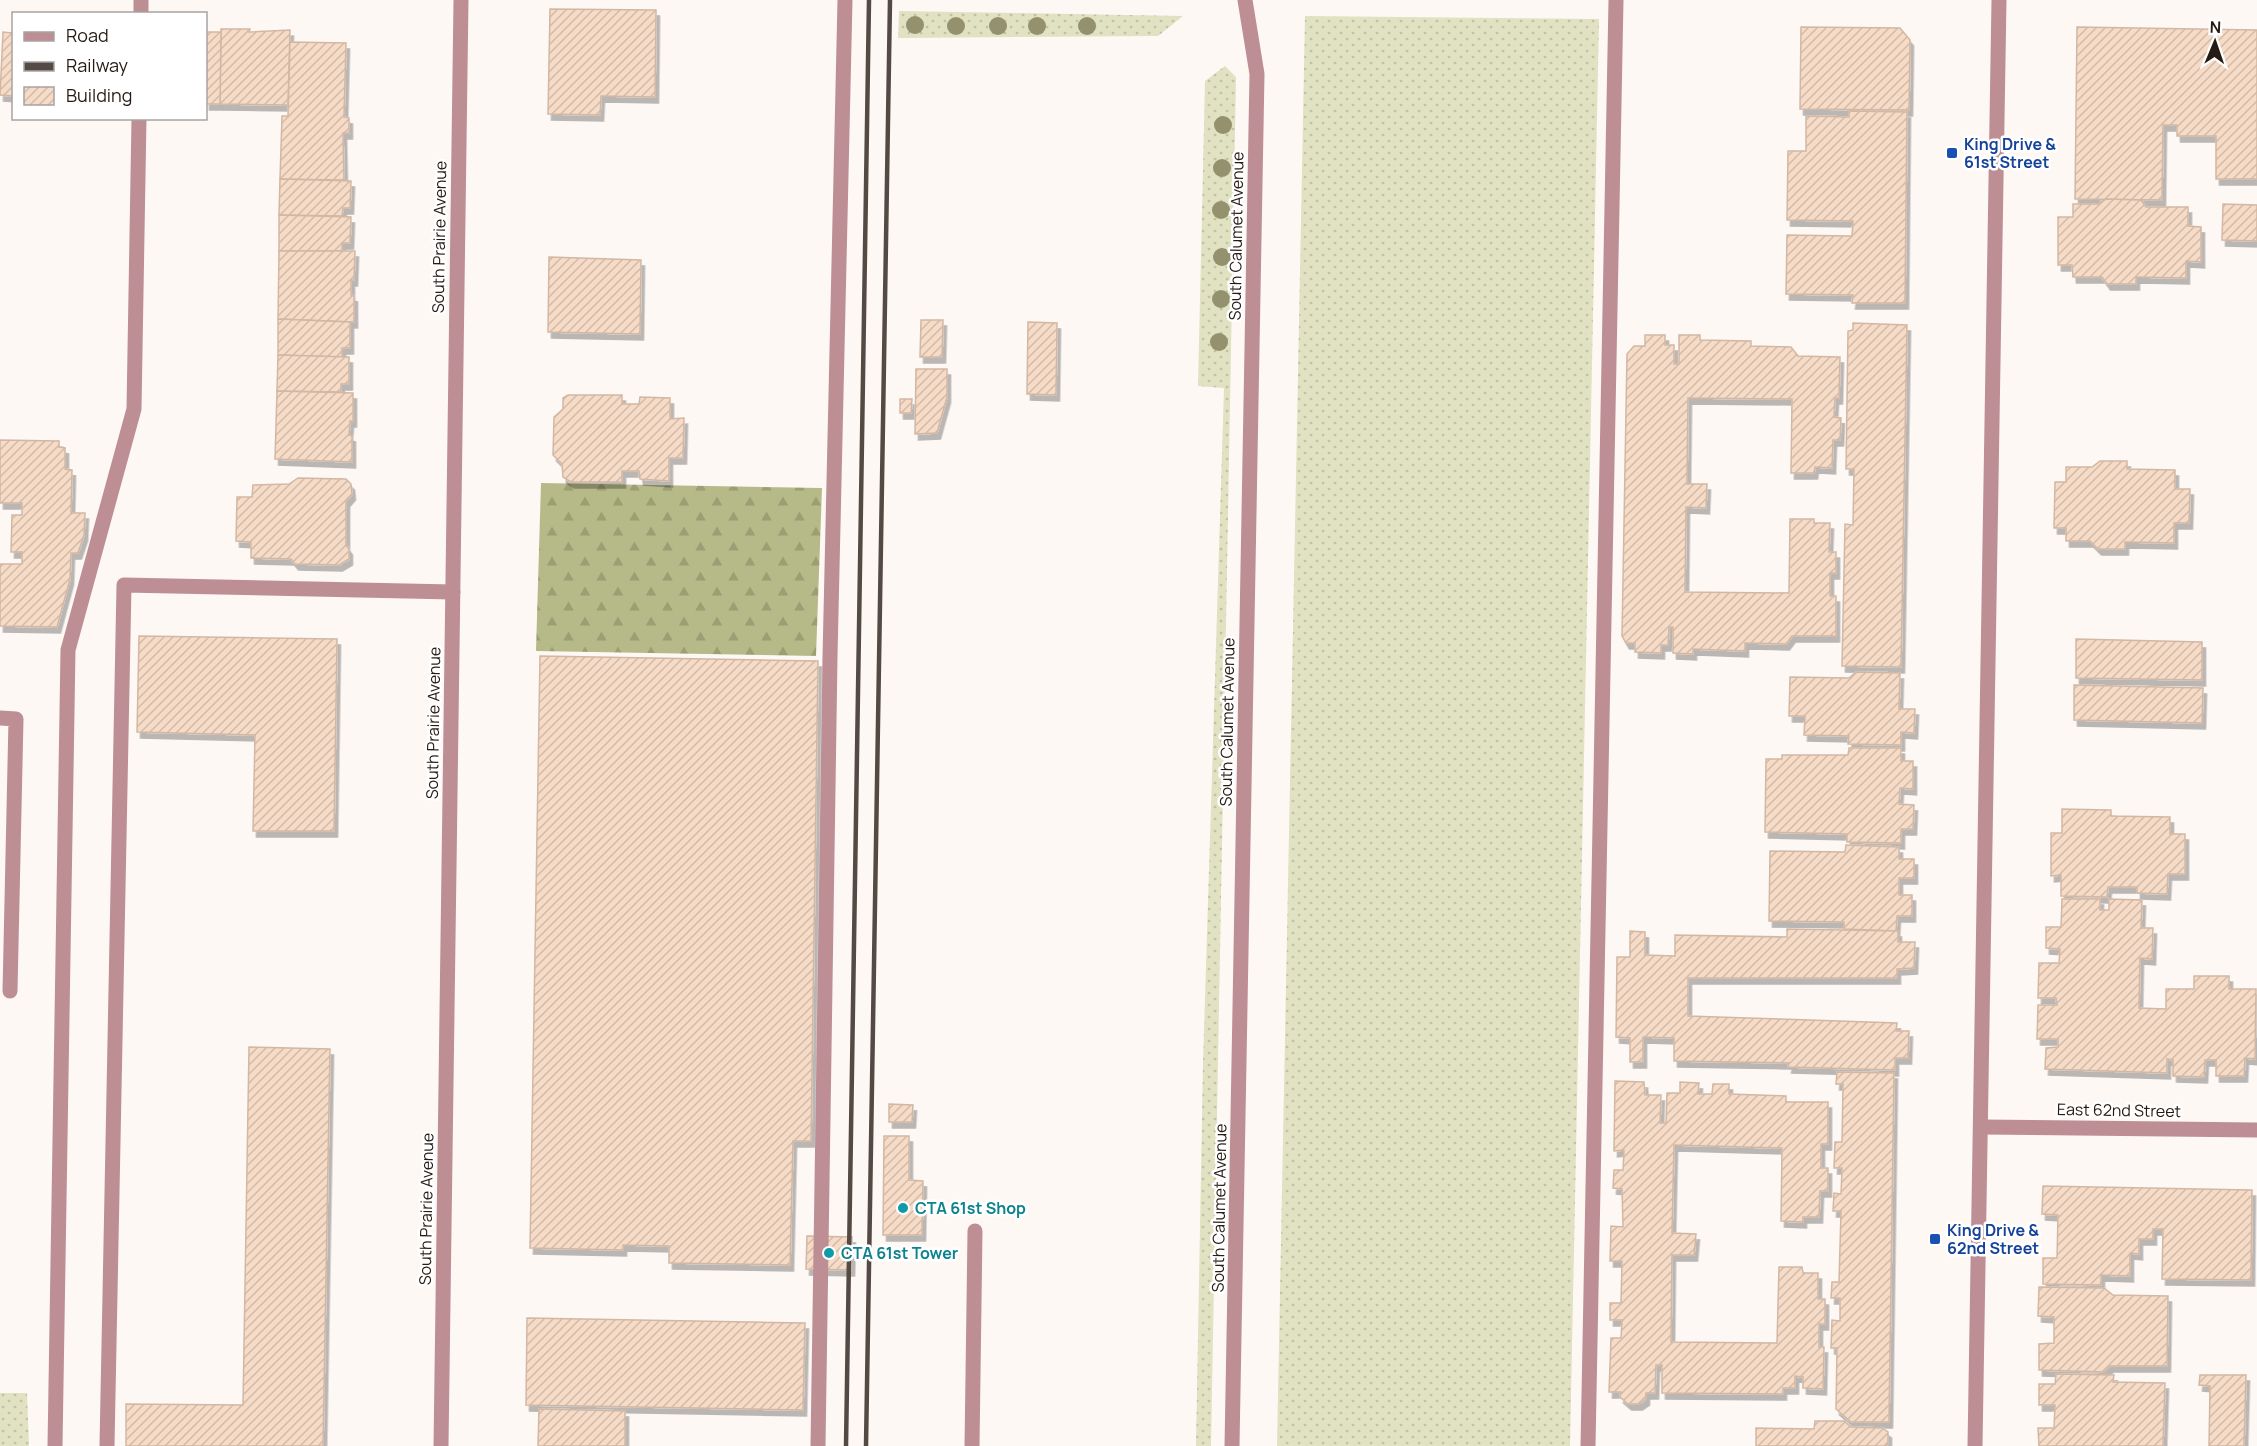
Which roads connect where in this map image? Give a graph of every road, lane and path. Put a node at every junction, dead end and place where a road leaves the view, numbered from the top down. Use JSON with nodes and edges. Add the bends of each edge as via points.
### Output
{"nodes":[{"id":1,"x":461,"y":0,"type":"edge"},
{"id":2,"x":845,"y":0,"type":"edge"},
{"id":3,"x":1245,"y":0,"type":"edge"},
{"id":4,"x":1616,"y":0,"type":"edge"},
{"id":5,"x":1999,"y":0,"type":"edge"},
{"id":6,"x":139,"y":120,"type":"edge"},
{"id":7,"x":453,"y":591,"type":"junction"},
{"id":8,"x":0,"y":718,"type":"edge"},
{"id":9,"x":10,"y":990,"type":"dead end"},
{"id":10,"x":1980,"y":1127,"type":"junction"},
{"id":11,"x":2257,"y":1130,"type":"edge"},
{"id":12,"x":975,"y":1231,"type":"dead end"},
{"id":13,"x":54,"y":1446,"type":"edge"},
{"id":14,"x":107,"y":1446,"type":"edge"},
{"id":15,"x":441,"y":1446,"type":"edge"},
{"id":16,"x":818,"y":1446,"type":"edge"},
{"id":17,"x":972,"y":1446,"type":"edge"},
{"id":18,"x":1232,"y":1446,"type":"edge"},
{"id":19,"x":1588,"y":1446,"type":"edge"},
{"id":20,"x":1975,"y":1446,"type":"edge"}],
"edges":[{"from":1,"to":7,"type":"street","name":"South Prairie Avenue"},
{"from":2,"to":16,"type":"street"},
{"from":3,"to":18,"type":"street","name":"South Calumet Avenue","via":[[1257,74]]},
{"from":4,"to":19,"type":"street"},
{"from":5,"to":10,"type":"street"},
{"from":6,"to":13,"type":"street","via":[[134,409],[68,650]]},
{"from":7,"to":14,"type":"street","via":[[124,585]]},
{"from":7,"to":15,"type":"street","name":"South Prairie Avenue"},
{"from":8,"to":9,"type":"street","via":[[16,719]]},
{"from":10,"to":11,"type":"street","name":"East 62nd Street"},
{"from":10,"to":20,"type":"street"},
{"from":12,"to":17,"type":"street"}]}
